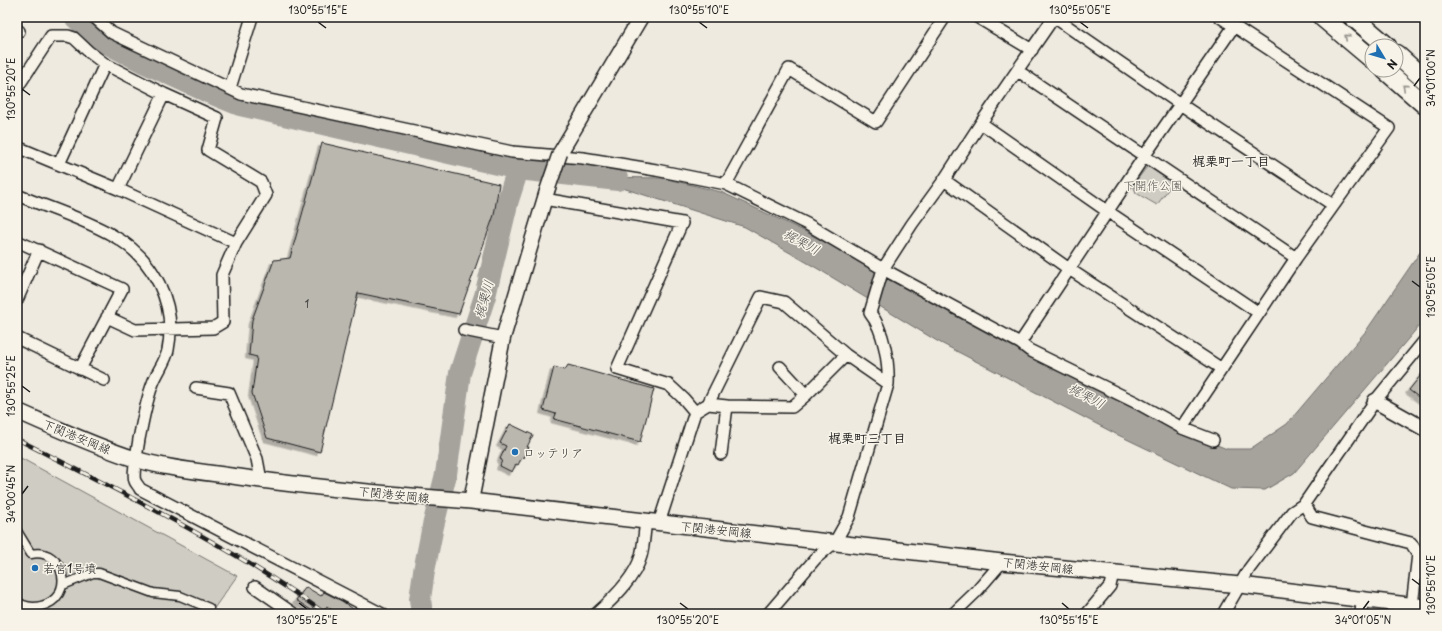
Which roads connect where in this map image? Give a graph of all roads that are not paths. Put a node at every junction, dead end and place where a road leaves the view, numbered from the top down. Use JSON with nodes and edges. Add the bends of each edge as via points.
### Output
{"nodes":[{"id":1,"x":94,"y":17,"type":"edge"},
{"id":2,"x":252,"y":17,"type":"edge"},
{"id":3,"x":641,"y":17,"type":"edge"},
{"id":4,"x":945,"y":17,"type":"edge"},
{"id":5,"x":977,"y":17,"type":"edge"},
{"id":6,"x":1054,"y":17,"type":"edge"},
{"id":7,"x":1220,"y":17,"type":"edge"},
{"id":8,"x":1322,"y":17,"type":"edge"},
{"id":9,"x":1353,"y":17,"type":"edge"},
{"id":10,"x":1234,"y":26,"type":"junction"},
{"id":11,"x":1377,"y":38,"type":"edge"},
{"id":12,"x":1032,"y":50,"type":"junction"},
{"id":13,"x":1364,"y":52,"type":"edge"},
{"id":14,"x":1404,"y":61,"type":"edge"},
{"id":15,"x":106,"y":64,"type":"junction"},
{"id":16,"x":1018,"y":71,"type":"junction"},
{"id":17,"x":1394,"y":78,"type":"edge"},
{"id":18,"x":1425,"y":80,"type":"edge"},
{"id":19,"x":17,"y":88,"type":"edge"},
{"id":20,"x":230,"y":88,"type":"junction"},
{"id":21,"x":164,"y":94,"type":"junction"},
{"id":22,"x":1180,"y":104,"type":"junction"},
{"id":23,"x":1425,"y":105,"type":"edge"},
{"id":24,"x":981,"y":123,"type":"junction"},
{"id":25,"x":17,"y":147,"type":"edge"},
{"id":26,"x":1145,"y":156,"type":"junction"},
{"id":27,"x":59,"y":164,"type":"junction"},
{"id":28,"x":944,"y":180,"type":"junction"},
{"id":29,"x":726,"y":184,"type":"junction"},
{"id":30,"x":118,"y":189,"type":"junction"},
{"id":31,"x":17,"y":195,"type":"edge"},
{"id":32,"x":545,"y":195,"type":"junction"},
{"id":33,"x":1333,"y":205,"type":"junction"},
{"id":34,"x":1107,"y":211,"type":"junction"},
{"id":35,"x":17,"y":241,"type":"edge"},
{"id":36,"x":236,"y":243,"type":"junction"},
{"id":37,"x":39,"y":250,"type":"junction"},
{"id":38,"x":1296,"y":258,"type":"junction"},
{"id":39,"x":883,"y":269,"type":"junction"},
{"id":40,"x":1068,"y":269,"type":"junction"},
{"id":41,"x":17,"y":300,"type":"edge"},
{"id":42,"x":1259,"y":313,"type":"junction"},
{"id":43,"x":107,"y":317,"type":"junction"},
{"id":44,"x":170,"y":328,"type":"junction"},
{"id":45,"x":464,"y":330,"type":"dead end"},
{"id":46,"x":17,"y":338,"type":"edge"},
{"id":47,"x":503,"y":338,"type":"junction"},
{"id":48,"x":1425,"y":340,"type":"edge"},
{"id":49,"x":1020,"y":343,"type":"junction"},
{"id":50,"x":846,"y":355,"type":"junction"},
{"id":51,"x":780,"y":367,"type":"dead end"},
{"id":52,"x":80,"y":369,"type":"junction"},
{"id":53,"x":1222,"y":369,"type":"junction"},
{"id":54,"x":104,"y":380,"type":"dead end"},
{"id":55,"x":888,"y":384,"type":"junction"},
{"id":56,"x":196,"y":388,"type":"dead end"},
{"id":57,"x":806,"y":395,"type":"junction"},
{"id":58,"x":1375,"y":401,"type":"junction"},
{"id":59,"x":708,"y":404,"type":"junction"},
{"id":60,"x":727,"y":406,"type":"junction"},
{"id":61,"x":17,"y":411,"type":"edge"},
{"id":62,"x":694,"y":412,"type":"junction"},
{"id":63,"x":1182,"y":428,"type":"junction"},
{"id":64,"x":1425,"y":429,"type":"edge"},
{"id":65,"x":1213,"y":440,"type":"dead end"},
{"id":66,"x":720,"y":454,"type":"dead end"},
{"id":67,"x":135,"y":459,"type":"junction"},
{"id":68,"x":261,"y":480,"type":"junction"},
{"id":69,"x":471,"y":501,"type":"junction"},
{"id":70,"x":1304,"y":504,"type":"junction"},
{"id":71,"x":652,"y":522,"type":"junction"},
{"id":72,"x":17,"y":531,"type":"edge"},
{"id":73,"x":835,"y":542,"type":"junction"},
{"id":74,"x":1002,"y":562,"type":"junction"},
{"id":75,"x":1113,"y":573,"type":"junction"},
{"id":76,"x":62,"y":585,"type":"junction"},
{"id":77,"x":1240,"y":585,"type":"junction"},
{"id":78,"x":255,"y":587,"type":"dead end"},
{"id":79,"x":17,"y":601,"type":"edge"},
{"id":80,"x":1419,"y":606,"type":"edge"},
{"id":81,"x":1362,"y":607,"type":"edge"},
{"id":82,"x":209,"y":608,"type":"dead end"},
{"id":83,"x":36,"y":611,"type":"edge"},
{"id":84,"x":294,"y":614,"type":"edge"},
{"id":85,"x":382,"y":614,"type":"edge"},
{"id":86,"x":596,"y":614,"type":"edge"},
{"id":87,"x":768,"y":614,"type":"edge"},
{"id":88,"x":953,"y":614,"type":"edge"},
{"id":89,"x":1087,"y":614,"type":"edge"},
{"id":90,"x":1224,"y":614,"type":"edge"}],
"edges":[{"from":1,"to":20,"type":"street","via":[[112,33]]},
{"from":2,"to":20,"type":"street"},
{"from":3,"to":32,"type":"street","bridge":true,"via":[[560,153]]},
{"from":4,"to":29,"type":"street","via":[[876,122],[790,69]]},
{"from":5,"to":12,"type":"street"},
{"from":6,"to":12,"type":"street"},
{"from":6,"to":22,"type":"street"},
{"from":7,"to":10,"type":"street"},
{"from":13,"to":8,"type":"highway","one_way":true},
{"from":9,"to":11,"type":"highway"},
{"from":10,"to":22,"type":"street"},
{"from":10,"to":33,"type":"street","via":[[1389,128]]},
{"from":12,"to":16,"type":"street"},
{"from":14,"to":18,"type":"highway"},
{"from":15,"to":19,"type":"street","via":[[74,38],[51,36]]},
{"from":15,"to":21,"type":"street"},
{"from":15,"to":27,"type":"street"},
{"from":16,"to":24,"type":"street"},
{"from":16,"to":26,"type":"street"},
{"from":23,"to":17,"type":"highway","one_way":true},
{"from":20,"to":29,"type":"street","via":[[241,94],[512,152],[583,158]]},
{"from":21,"to":30,"type":"street"},
{"from":21,"to":36,"type":"street","via":[[217,118],[208,150],[261,182],[266,194]]},
{"from":22,"to":26,"type":"street"},
{"from":22,"to":33,"type":"street"},
{"from":24,"to":28,"type":"street"},
{"from":24,"to":34,"type":"street"},
{"from":25,"to":27,"type":"street"},
{"from":26,"to":34,"type":"street"},
{"from":26,"to":38,"type":"street"},
{"from":27,"to":30,"type":"street"},
{"from":28,"to":39,"type":"street"},
{"from":28,"to":40,"type":"street"},
{"from":29,"to":39,"type":"street","via":[[808,224]]},
{"from":30,"to":36,"type":"street"},
{"from":31,"to":44,"type":"street","via":[[90,223],[114,235],[130,247],[145,261],[160,283],[168,306]]},
{"from":32,"to":47,"type":"street"},
{"from":32,"to":62,"type":"street","via":[[682,223],[617,369],[669,385]]},
{"from":33,"to":38,"type":"street"},
{"from":34,"to":40,"type":"street"},
{"from":34,"to":42,"type":"street"},
{"from":35,"to":37,"type":"street"},
{"from":36,"to":44,"type":"street","via":[[222,275],[223,322],[213,328]]},
{"from":37,"to":41,"type":"street"},
{"from":37,"to":43,"type":"street","via":[[122,289]]},
{"from":38,"to":42,"type":"street"},
{"from":39,"to":49,"type":"street"},
{"from":39,"to":55,"type":"street","via":[[870,313],[888,357]]},
{"from":40,"to":49,"type":"street"},
{"from":40,"to":53,"type":"street"},
{"from":42,"to":53,"type":"street"},
{"from":43,"to":44,"type":"street","via":[[136,330]]},
{"from":43,"to":52,"type":"street"},
{"from":44,"to":67,"type":"street","via":[[168,351],[147,399]]},
{"from":45,"to":47,"type":"street"},
{"from":46,"to":52,"type":"street"},
{"from":47,"to":69,"type":"street"},
{"from":48,"to":58,"type":"street"},
{"from":49,"to":63,"type":"street","via":[[1029,350]]},
{"from":50,"to":55,"type":"street"},
{"from":50,"to":57,"type":"street"},
{"from":50,"to":59,"type":"street","via":[[784,302],[761,297]]},
{"from":51,"to":57,"type":"street"},
{"from":52,"to":54,"type":"street"},
{"from":53,"to":63,"type":"street"},
{"from":55,"to":73,"type":"street","via":[[849,517]]},
{"from":56,"to":68,"type":"street","via":[[229,393],[257,459]]},
{"from":57,"to":60,"type":"street","via":[[792,407]]},
{"from":58,"to":64,"type":"street"},
{"from":58,"to":70,"type":"street"},
{"from":59,"to":60,"type":"street"},
{"from":59,"to":62,"type":"street"},
{"from":60,"to":66,"type":"street"},
{"from":61,"to":67,"type":"main road","name":"下関港安岡線","via":[[77,438]]},
{"from":62,"to":71,"type":"street"},
{"from":63,"to":65,"type":"street"},
{"from":67,"to":68,"type":"main road","name":"下関港安岡線"},
{"from":67,"to":85,"type":"street","via":[[134,480],[140,489]]},
{"from":68,"to":69,"type":"main road","name":"下関港安岡線"},
{"from":69,"to":71,"type":"main road","name":"下関港安岡線"},
{"from":70,"to":77,"type":"street","via":[[1292,512],[1248,569]]},
{"from":70,"to":80,"type":"street","via":[[1312,517],[1411,543],[1418,554]]},
{"from":71,"to":73,"type":"main road","name":"下関港安岡線"},
{"from":71,"to":86,"type":"street","via":[[641,556],[630,577],[613,599]]},
{"from":72,"to":76,"type":"street","via":[[30,554],[41,553],[55,561],[61,571]]},
{"from":73,"to":74,"type":"main road","name":"下関港安岡線"},
{"from":73,"to":87,"type":"street","via":[[816,558]]},
{"from":74,"to":75,"type":"main road","name":"下関港安岡線"},
{"from":74,"to":88,"type":"street"},
{"from":75,"to":77,"type":"main road","name":"下関港安岡線"},
{"from":75,"to":89,"type":"street","via":[[1110,586]]},
{"from":76,"to":82,"type":"street","via":[[99,573],[153,593],[180,596]]},
{"from":76,"to":83,"type":"street","via":[[55,599]]},
{"from":77,"to":81,"type":"main road","name":"下関港安岡線"},
{"from":77,"to":90,"type":"street"},
{"from":78,"to":84,"type":"street"},
{"from":79,"to":83,"type":"street"},
{"from":80,"to":81,"type":"main road","name":"下関港安岡線"}]}
